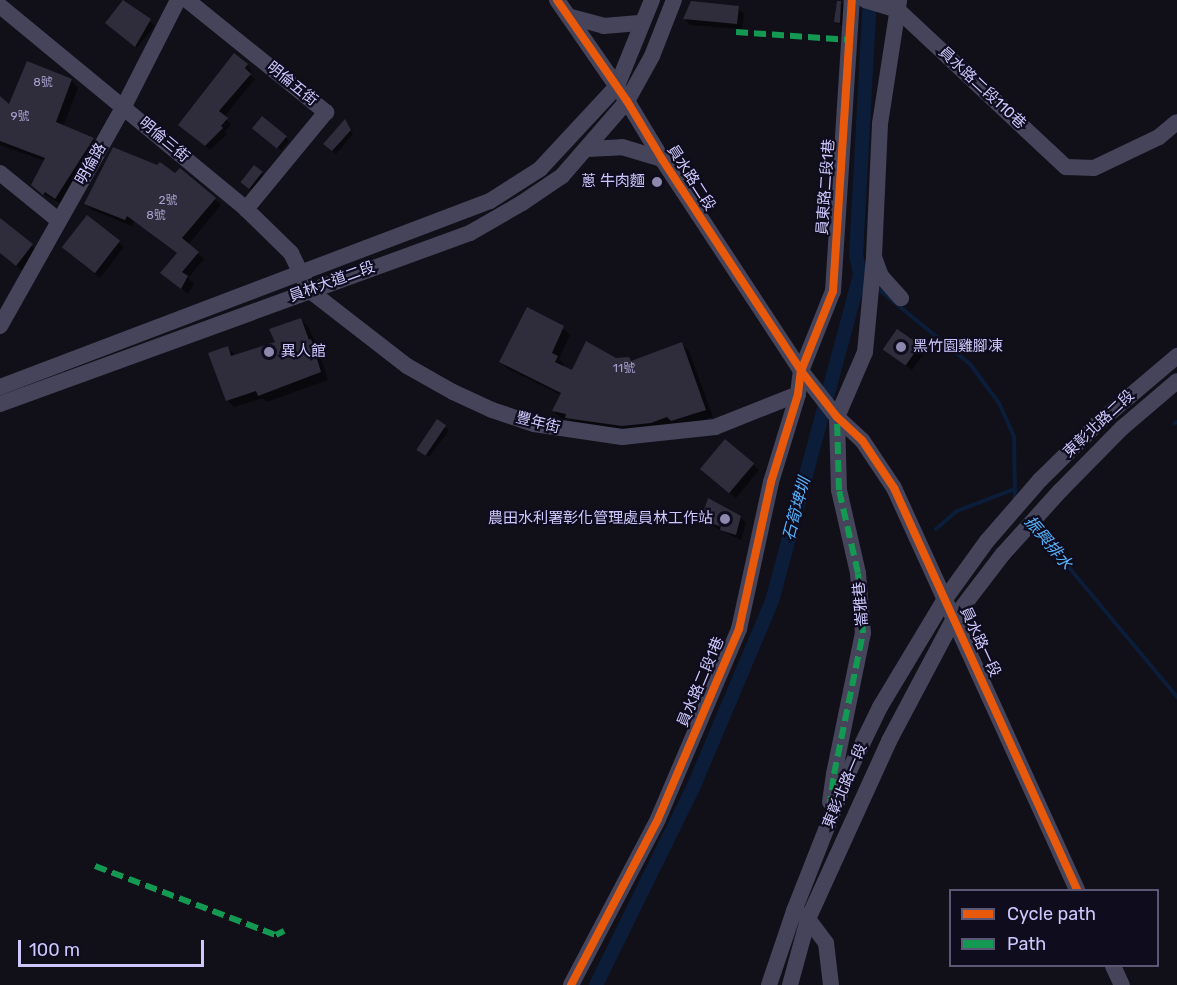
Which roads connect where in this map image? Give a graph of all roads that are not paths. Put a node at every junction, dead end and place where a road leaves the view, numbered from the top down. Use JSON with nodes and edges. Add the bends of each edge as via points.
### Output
{"nodes":[{"id":1,"x":178,"y":0,"type":"edge"},
{"id":2,"x":187,"y":0,"type":"edge"},
{"id":3,"x":557,"y":0,"type":"edge"},
{"id":4,"x":652,"y":0,"type":"edge"},
{"id":5,"x":674,"y":0,"type":"edge"},
{"id":6,"x":852,"y":0,"type":"edge"},
{"id":7,"x":865,"y":0,"type":"edge"},
{"id":8,"x":898,"y":5,"type":"edge"},
{"id":9,"x":0,"y":6,"type":"edge"},
{"id":10,"x":571,"y":17,"type":"junction"},
{"id":11,"x":642,"y":23,"type":"junction"},
{"id":12,"x":617,"y":86,"type":"junction"},
{"id":13,"x":627,"y":101,"type":"junction"},
{"id":14,"x":124,"y":106,"type":"junction"},
{"id":15,"x":1177,"y":122,"type":"edge"},
{"id":16,"x":587,"y":149,"type":"junction"},
{"id":17,"x":662,"y":159,"type":"junction"},
{"id":18,"x":0,"y":173,"type":"edge"},
{"id":19,"x":246,"y":209,"type":"junction"},
{"id":20,"x":58,"y":220,"type":"junction"},
{"id":21,"x":874,"y":257,"type":"junction"},
{"id":22,"x":301,"y":273,"type":"junction"},
{"id":23,"x":309,"y":290,"type":"junction"},
{"id":24,"x":901,"y":298,"type":"dead end"},
{"id":25,"x":0,"y":326,"type":"edge"},
{"id":26,"x":1177,"y":356,"type":"edge"},
{"id":27,"x":801,"y":371,"type":"junction"},
{"id":28,"x":1177,"y":381,"type":"edge"},
{"id":29,"x":0,"y":387,"type":"edge"},
{"id":30,"x":798,"y":394,"type":"junction"},
{"id":31,"x":0,"y":404,"type":"edge"},
{"id":32,"x":837,"y":417,"type":"junction"},
{"id":33,"x":945,"y":599,"type":"junction"},
{"id":34,"x":954,"y":618,"type":"junction"},
{"id":35,"x":827,"y":826,"type":"junction"},
{"id":36,"x":1076,"y":889,"type":"edge"},
{"id":37,"x":801,"y":915,"type":"junction"},
{"id":38,"x":1113,"y":967,"type":"edge"},
{"id":39,"x":571,"y":985,"type":"edge"},
{"id":40,"x":769,"y":985,"type":"edge"},
{"id":41,"x":789,"y":985,"type":"edge"},
{"id":42,"x":831,"y":985,"type":"edge"},
{"id":43,"x":1122,"y":985,"type":"edge"}],
"edges":[{"from":1,"to":14,"type":"street","name":"明倫路"},
{"from":2,"to":19,"type":"street","name":"明倫五街","via":[[326,112]]},
{"from":3,"to":10,"type":"street","name":"員水路二段"},
{"from":4,"to":11,"type":"street"},
{"from":5,"to":13,"type":"street","name":"員林大道二段","via":[[652,56]]},
{"from":6,"to":27,"type":"street","name":"員東路二段1巷","via":[[833,291]]},
{"from":7,"to":8,"type":"street"},
{"from":8,"to":15,"type":"street","name":"員水路二段110巷","via":[[1066,167],[1094,168],[1159,137]]},
{"from":8,"to":21,"type":"street","via":[[880,124]]},
{"from":9,"to":14,"type":"street","name":"明倫三街"},
{"from":10,"to":11,"type":"street","via":[[604,26]]},
{"from":10,"to":12,"type":"street","name":"員水路二段"},
{"from":11,"to":12,"type":"street"},
{"from":12,"to":13,"type":"street","name":"員水路二段"},
{"from":12,"to":22,"type":"street","name":"員林大道二段","via":[[540,169],[490,201]]},
{"from":13,"to":16,"type":"street","name":"員林大道二段"},
{"from":13,"to":17,"type":"street","name":"員水路二段"},
{"from":14,"to":19,"type":"street","name":"明倫三街"},
{"from":14,"to":20,"type":"street","name":"明倫路"},
{"from":16,"to":17,"type":"street","via":[[621,147]]},
{"from":16,"to":23,"type":"street","name":"員林大道二段","via":[[562,176],[470,233]]},
{"from":17,"to":27,"type":"street","name":"員水路二段"},
{"from":18,"to":20,"type":"street"},
{"from":19,"to":22,"type":"street","name":"明倫三街","via":[[291,254]]},
{"from":20,"to":25,"type":"street","name":"明倫路"},
{"from":21,"to":24,"type":"street","via":[[881,276]]},
{"from":21,"to":32,"type":"street","via":[[865,352]]},
{"from":22,"to":23,"type":"street","name":"明倫三街"},
{"from":22,"to":29,"type":"street","name":"員林大道二段"},
{"from":23,"to":30,"type":"street","name":"豐年街","via":[[407,366],[492,410],[534,424],[622,437],[646,435],[715,427]]},
{"from":23,"to":31,"type":"street","name":"員林大道二段"},
{"from":26,"to":33,"type":"street","name":"東彰北路二段","via":[[1098,423],[1025,498]]},
{"from":27,"to":30,"type":"street","name":"員水路二段1巷"},
{"from":27,"to":32,"type":"street","name":"員水路二段"},
{"from":28,"to":34,"type":"street","name":"東彰北路二段","via":[[1122,428],[1043,510]]},
{"from":30,"to":39,"type":"street","name":"員水路二段1巷","via":[[771,482],[739,628],[658,819]]},
{"from":32,"to":33,"type":"street","name":"員水路一段","via":[[862,440],[894,488]]},
{"from":32,"to":35,"type":"street","name":"崙雅巷","via":[[839,490],[858,573],[863,633]]},
{"from":33,"to":34,"type":"street","name":"員水路一段"},
{"from":33,"to":35,"type":"street","name":"東彰北路一段","via":[[880,707]]},
{"from":34,"to":36,"type":"street","name":"員水路一段"},
{"from":34,"to":37,"type":"street","name":"東彰北路一段"},
{"from":35,"to":37,"type":"street","name":"東彰北路一段"},
{"from":37,"to":40,"type":"street","name":"東彰北路一段"},
{"from":37,"to":41,"type":"street","name":"東彰北路一段"},
{"from":37,"to":42,"type":"street","via":[[826,944]]},
{"from":38,"to":43,"type":"street"}]}
